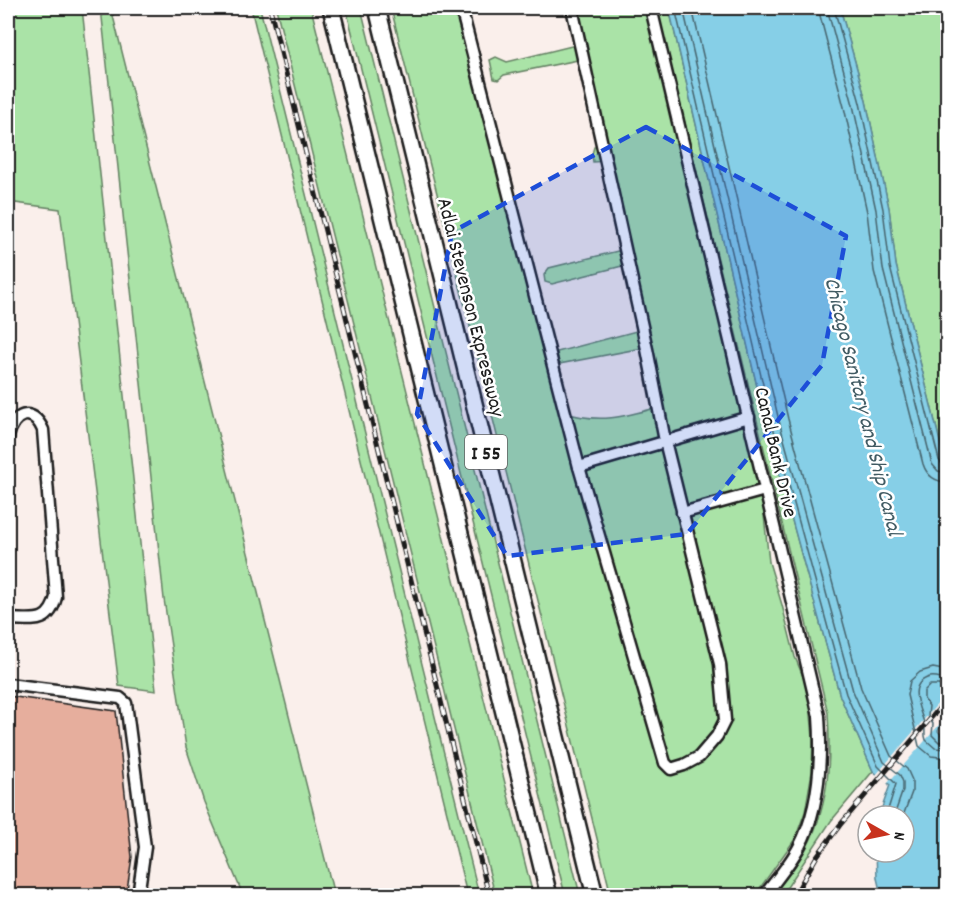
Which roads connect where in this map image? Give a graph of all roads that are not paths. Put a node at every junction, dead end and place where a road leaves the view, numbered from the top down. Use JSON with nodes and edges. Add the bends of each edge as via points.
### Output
{"nodes":[{"id":1,"x":331,"y":8,"type":"edge"},
{"id":2,"x":377,"y":8,"type":"edge"},
{"id":3,"x":461,"y":8,"type":"edge"},
{"id":4,"x":572,"y":8,"type":"edge"},
{"id":5,"x":651,"y":8,"type":"edge"},
{"id":6,"x":749,"y":417,"type":"junction"},
{"id":7,"x":8,"y":437,"type":"edge"},
{"id":8,"x":665,"y":441,"type":"junction"},
{"id":9,"x":579,"y":467,"type":"junction"},
{"id":10,"x":765,"y":490,"type":"junction"},
{"id":11,"x":682,"y":513,"type":"junction"},
{"id":12,"x":8,"y":619,"type":"edge"},
{"id":13,"x":8,"y":684,"type":"edge"},
{"id":14,"x":138,"y":896,"type":"edge"},
{"id":15,"x":549,"y":896,"type":"edge"},
{"id":16,"x":595,"y":896,"type":"edge"},
{"id":17,"x":764,"y":896,"type":"edge"}],
"edges":[{"from":1,"to":15,"type":"highway","number":"I 55"},
{"from":2,"to":16,"type":"highway","name":"Adlai Stevenson Expressway","number":"I 55"},
{"from":3,"to":9,"type":"lane"},
{"from":4,"to":8,"type":"lane"},
{"from":5,"to":6,"type":"lane","name":"Canal Bank Drive"},
{"from":6,"to":8,"type":"lane"},
{"from":6,"to":10,"type":"lane","name":"Canal Bank Drive"},
{"from":7,"to":12,"type":"lane","via":[[13,421],[24,415],[36,420],[43,430],[56,597],[50,613],[42,619]]},
{"from":8,"to":9,"type":"lane"},
{"from":8,"to":11,"type":"lane"},
{"from":9,"to":11,"type":"lane","via":[[665,763],[671,769],[699,758],[725,720],[720,664]]},
{"from":10,"to":11,"type":"lane"},
{"from":10,"to":17,"type":"lane","name":"Canal Bank Drive","via":[[815,693],[821,742],[817,787],[806,832]]},
{"from":13,"to":14,"type":"lane","via":[[120,698],[126,704],[145,847]]}]}
